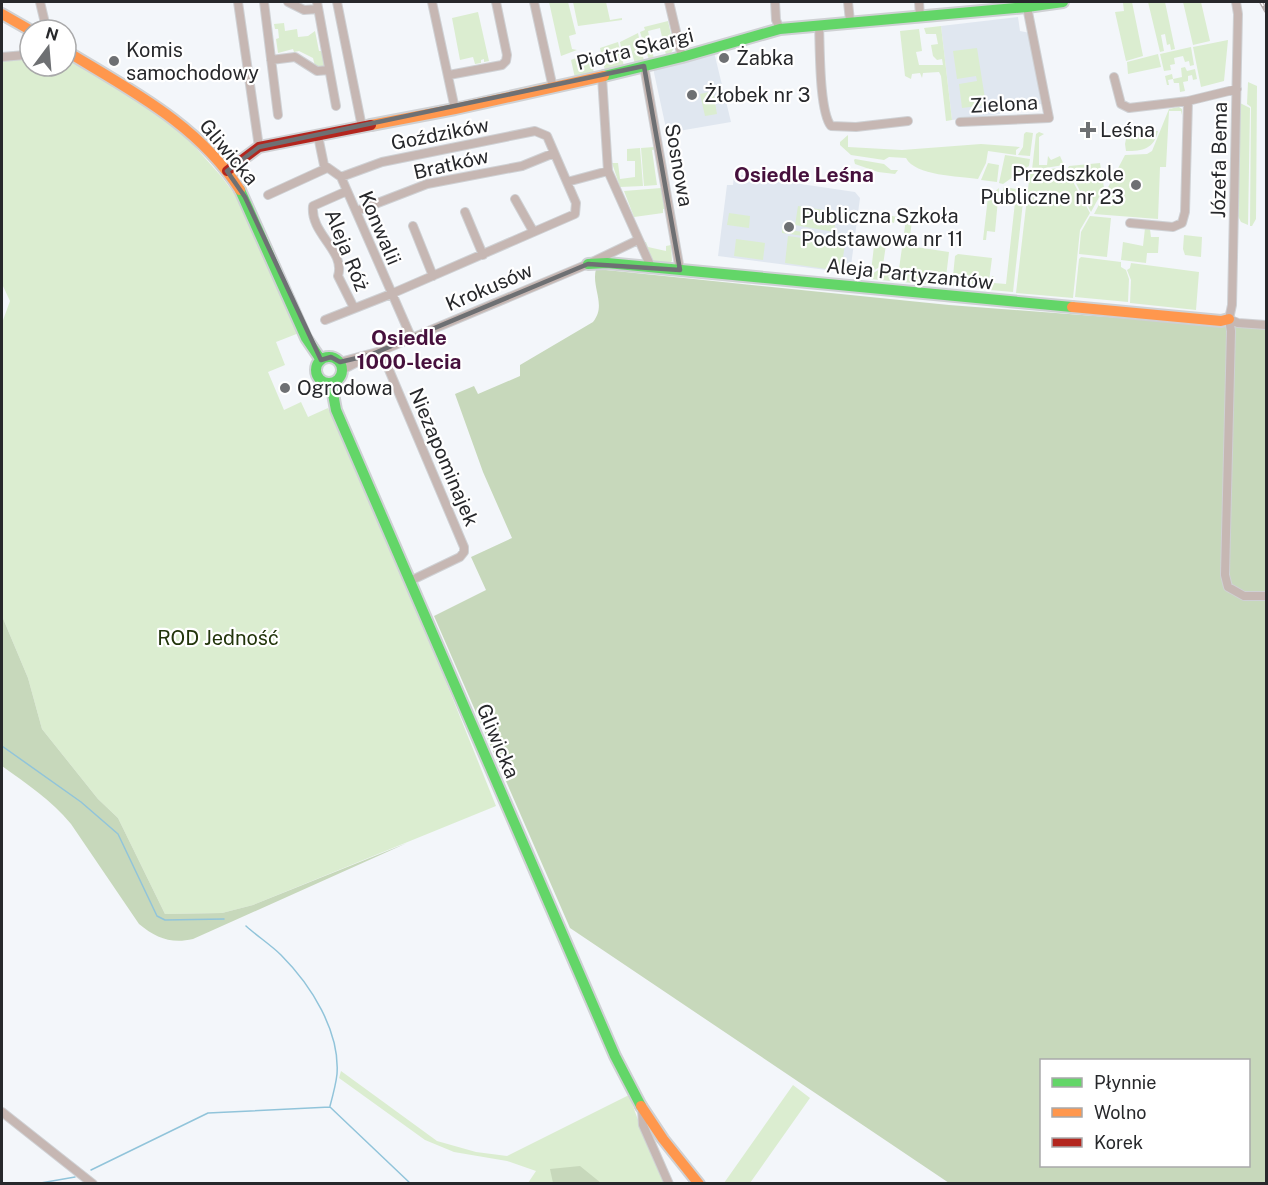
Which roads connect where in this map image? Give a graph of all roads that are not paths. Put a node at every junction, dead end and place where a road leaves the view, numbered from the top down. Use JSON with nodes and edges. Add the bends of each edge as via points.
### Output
{"nodes":[{"id":1,"x":40,"y":2,"type":"edge"},
{"id":2,"x":238,"y":2,"type":"edge"},
{"id":3,"x":264,"y":2,"type":"edge"},
{"id":4,"x":270,"y":2,"type":"edge"},
{"id":5,"x":288,"y":2,"type":"edge"},
{"id":6,"x":337,"y":2,"type":"edge"},
{"id":7,"x":432,"y":2,"type":"edge"},
{"id":8,"x":496,"y":2,"type":"edge"},
{"id":9,"x":534,"y":2,"type":"edge"},
{"id":10,"x":669,"y":2,"type":"edge"},
{"id":11,"x":775,"y":2,"type":"edge"},
{"id":12,"x":848,"y":2,"type":"edge"},
{"id":13,"x":919,"y":2,"type":"edge"},
{"id":14,"x":1063,"y":2,"type":"edge"},
{"id":15,"x":1236,"y":2,"type":"edge"},
{"id":16,"x":318,"y":5,"type":"edge"},
{"id":17,"x":991,"y":6,"type":"edge"},
{"id":18,"x":1028,"y":7,"type":"junction"},
{"id":19,"x":2,"y":14,"type":"edge"},
{"id":20,"x":920,"y":16,"type":"junction"},
{"id":21,"x":44,"y":18,"type":"edge"},
{"id":22,"x":850,"y":21,"type":"junction"},
{"id":23,"x":18,"y":23,"type":"edge"},
{"id":24,"x":819,"y":25,"type":"junction"},
{"id":25,"x":780,"y":29,"type":"junction"},
{"id":26,"x":18,"y":56,"type":"edge"},
{"id":27,"x":2,"y":57,"type":"edge"},
{"id":28,"x":682,"y":57,"type":"junction"},
{"id":29,"x":78,"y":58,"type":"edge"},
{"id":30,"x":271,"y":60,"type":"junction"},
{"id":31,"x":644,"y":66,"type":"junction"},
{"id":32,"x":329,"y":70,"type":"junction"},
{"id":33,"x":448,"y":75,"type":"junction"},
{"id":34,"x":602,"y":76,"type":"junction"},
{"id":35,"x":1114,"y":77,"type":"dead end"},
{"id":36,"x":553,"y":88,"type":"junction"},
{"id":37,"x":1237,"y":89,"type":"junction"},
{"id":38,"x":1188,"y":101,"type":"junction"},
{"id":39,"x":336,"y":106,"type":"dead end"},
{"id":40,"x":455,"y":109,"type":"junction"},
{"id":41,"x":279,"y":116,"type":"dead end"},
{"id":42,"x":908,"y":121,"type":"dead end"},
{"id":43,"x":960,"y":122,"type":"dead end"},
{"id":44,"x":362,"y":127,"type":"junction"},
{"id":45,"x":318,"y":136,"type":"junction"},
{"id":46,"x":547,"y":136,"type":"joint"},
{"id":47,"x":259,"y":147,"type":"junction"},
{"id":48,"x":554,"y":153,"type":"junction"},
{"id":49,"x":327,"y":168,"type":"junction"},
{"id":50,"x":227,"y":171,"type":"junction"},
{"id":51,"x":608,"y":171,"type":"junction"},
{"id":52,"x":341,"y":177,"type":"junction"},
{"id":53,"x":567,"y":182,"type":"junction"},
{"id":54,"x":347,"y":191,"type":"junction"},
{"id":55,"x":268,"y":195,"type":"dead end"},
{"id":56,"x":515,"y":199,"type":"dead end"},
{"id":57,"x":357,"y":212,"type":"junction"},
{"id":58,"x":465,"y":212,"type":"dead end"},
{"id":59,"x":1130,"y":223,"type":"dead end"},
{"id":60,"x":413,"y":226,"type":"dead end"},
{"id":61,"x":532,"y":231,"type":"junction"},
{"id":62,"x":638,"y":240,"type":"junction"},
{"id":63,"x":483,"y":255,"type":"junction"},
{"id":64,"x":588,"y":264,"type":"junction"},
{"id":65,"x":651,"y":267,"type":"junction"},
{"id":66,"x":680,"y":270,"type":"junction"},
{"id":67,"x":433,"y":276,"type":"junction"},
{"id":68,"x":391,"y":294,"type":"junction"},
{"id":69,"x":354,"y":308,"type":"junction"},
{"id":70,"x":1229,"y":319,"type":"junction"},
{"id":71,"x":325,"y":320,"type":"dead end"},
{"id":72,"x":1266,"y":326,"type":"edge"},
{"id":73,"x":411,"y":337,"type":"junction"},
{"id":74,"x":381,"y":351,"type":"junction"},
{"id":75,"x":321,"y":360,"type":"junction"},
{"id":76,"x":341,"y":366,"type":"junction"},
{"id":77,"x":331,"y":383,"type":"junction"},
{"id":78,"x":410,"y":580,"type":"junction"},
{"id":79,"x":1266,"y":596,"type":"edge"},
{"id":80,"x":642,"y":1109,"type":"junction"},
{"id":81,"x":2,"y":1112,"type":"edge"},
{"id":82,"x":674,"y":1154,"type":"junction"},
{"id":83,"x":660,"y":1163,"type":"junction"},
{"id":84,"x":93,"y":1184,"type":"edge"},
{"id":85,"x":669,"y":1184,"type":"edge"},
{"id":86,"x":699,"y":1184,"type":"edge"}],
"edges":[{"from":1,"to":21,"type":"street"},
{"from":2,"to":47,"type":"street"},
{"from":3,"to":4,"type":"street"},
{"from":3,"to":30,"type":"street"},
{"from":5,"to":16,"type":"street","via":[[304,10]]},
{"from":6,"to":44,"type":"street"},
{"from":7,"to":33,"type":"street"},
{"from":8,"to":33,"type":"street","via":[[506,61]]},
{"from":9,"to":36,"type":"street"},
{"from":10,"to":28,"type":"street"},
{"from":11,"to":25,"type":"street"},
{"from":12,"to":22,"type":"street"},
{"from":13,"to":20,"type":"street"},
{"from":14,"to":18,"type":"street","name":"Piotra Skargi"},
{"from":15,"to":37,"type":"street","name":"Józefa Bema"},
{"from":16,"to":32,"type":"street"},
{"from":17,"to":18,"type":"street","name":"Piotra Skargi"},
{"from":17,"to":20,"type":"street","name":"Piotra Skargi"},
{"from":18,"to":43,"type":"street","name":"Zielona","via":[[1048,118]]},
{"from":19,"to":23,"type":"street"},
{"from":20,"to":22,"type":"street","name":"Piotra Skargi"},
{"from":22,"to":24,"type":"street","name":"Piotra Skargi"},
{"from":24,"to":25,"type":"street","name":"Piotra Skargi"},
{"from":24,"to":42,"type":"street","via":[[823,102],[831,126]]},
{"from":25,"to":28,"type":"street","name":"Piotra Skargi"},
{"from":26,"to":27,"type":"street"},
{"from":28,"to":31,"type":"street","name":"Piotra Skargi"},
{"from":29,"to":50,"type":"street","name":"Gliwicka","via":[[177,120]]},
{"from":30,"to":32,"type":"street","via":[[295,57],[317,71]]},
{"from":30,"to":41,"type":"street"},
{"from":31,"to":34,"type":"street","name":"Piotra Skargi"},
{"from":31,"to":66,"type":"street","name":"Sosnowa"},
{"from":32,"to":39,"type":"street"},
{"from":33,"to":40,"type":"street"},
{"from":34,"to":36,"type":"street","name":"Piotra Skargi"},
{"from":34,"to":51,"type":"street"},
{"from":35,"to":38,"type":"street","via":[[1121,104],[1129,108]]},
{"from":36,"to":40,"type":"street","name":"Piotra Skargi"},
{"from":37,"to":38,"type":"street"},
{"from":37,"to":70,"type":"street","name":"Józefa Bema"},
{"from":38,"to":59,"type":"street","via":[[1182,223],[1173,227]]},
{"from":40,"to":44,"type":"street","name":"Piotra Skargi"},
{"from":44,"to":45,"type":"street","name":"Piotra Skargi"},
{"from":45,"to":47,"type":"street","name":"Piotra Skargi"},
{"from":45,"to":49,"type":"street"},
{"from":46,"to":48,"type":"street","name":"Aleja Róż"},
{"from":46,"to":52,"type":"street","name":"Goździków","via":[[535,131],[382,162]]},
{"from":47,"to":50,"type":"street","name":"Piotra Skargi"},
{"from":48,"to":53,"type":"street","name":"Aleja Róż"},
{"from":48,"to":57,"type":"street","name":"Bratków","via":[[522,166],[427,184]]},
{"from":49,"to":52,"type":"street","name":"Konwalii"},
{"from":49,"to":55,"type":"street"},
{"from":50,"to":75,"type":"street","name":"Gliwicka","via":[[244,197],[306,338]]},
{"from":51,"to":53,"type":"street"},
{"from":51,"to":62,"type":"street"},
{"from":52,"to":54,"type":"street","name":"Konwalii"},
{"from":53,"to":61,"type":"street","name":"Aleja Róż","via":[[576,202],[575,214]]},
{"from":54,"to":57,"type":"street","name":"Konwalii"},
{"from":54,"to":69,"type":"street","name":"Aleja Róż","via":[[313,206],[312,214],[323,240],[332,247],[340,268],[338,276]]},
{"from":56,"to":61,"type":"street"},
{"from":57,"to":68,"type":"street","name":"Konwalii"},
{"from":58,"to":63,"type":"street"},
{"from":60,"to":67,"type":"street"},
{"from":61,"to":63,"type":"street","name":"Aleja Róż"},
{"from":62,"to":64,"type":"street","name":"Krokusów"},
{"from":62,"to":65,"type":"street"},
{"from":63,"to":67,"type":"street","name":"Aleja Róż"},
{"from":64,"to":65,"type":"street","name":"Aleja Partyzantów"},
{"from":64,"to":73,"type":"street","name":"Krokusów"},
{"from":65,"to":66,"type":"street","name":"Aleja Partyzantów"},
{"from":66,"to":70,"type":"street","name":"Aleja Partyzantów"},
{"from":67,"to":68,"type":"street","name":"Aleja Róż"},
{"from":68,"to":69,"type":"street","name":"Aleja Róż"},
{"from":68,"to":73,"type":"street","name":"Konwalii"},
{"from":69,"to":71,"type":"street","name":"Aleja Róż"},
{"from":70,"to":72,"type":"street"},
{"from":70,"to":79,"type":"street","name":"Józefa Bema","via":[[1225,582],[1238,594]]},
{"from":73,"to":74,"type":"street","name":"Krokusów"},
{"from":74,"to":76,"type":"street","name":"Krokusów"},
{"from":74,"to":78,"type":"street","name":"Niezapominajek","via":[[464,547],[460,557]]},
{"from":75,"to":76,"type":"street","via":[[331,357]]},
{"from":75,"to":77,"type":"street","via":[[316,366],[317,374]]},
{"from":76,"to":77,"type":"street","via":[[339,379]]},
{"from":77,"to":78,"type":"street","name":"Gliwicka","via":[[336,410]]},
{"from":78,"to":80,"type":"street","name":"Gliwicka","via":[[600,1023]]},
{"from":80,"to":82,"type":"street","name":"Gliwicka"},
{"from":80,"to":83,"type":"street","name":"Gliwicka","via":[[643,1125]]},
{"from":81,"to":84,"type":"street"},
{"from":82,"to":83,"type":"street"},
{"from":82,"to":86,"type":"street","name":"Gliwicka"},
{"from":83,"to":85,"type":"street","name":"Gliwicka"}]}
